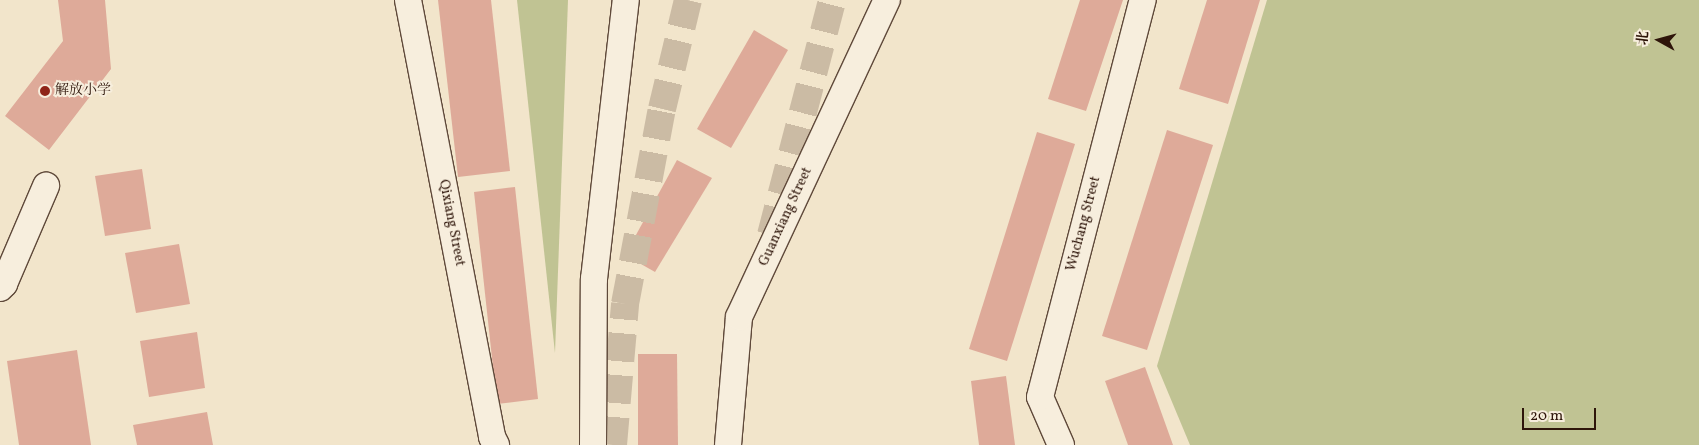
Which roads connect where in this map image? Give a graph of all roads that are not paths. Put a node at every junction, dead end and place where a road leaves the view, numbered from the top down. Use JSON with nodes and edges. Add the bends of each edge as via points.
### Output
{"nodes":[{"id":1,"x":408,"y":0,"type":"edge"},
{"id":2,"x":626,"y":0,"type":"edge"},
{"id":3,"x":887,"y":0,"type":"edge"},
{"id":4,"x":1143,"y":0,"type":"edge"},
{"id":5,"x":46,"y":186,"type":"dead end"},
{"id":6,"x":0,"y":288,"type":"edge"},
{"id":7,"x":496,"y":445,"type":"edge"},
{"id":8,"x":593,"y":445,"type":"edge"},
{"id":9,"x":728,"y":445,"type":"edge"},
{"id":10,"x":1061,"y":445,"type":"edge"}],
"edges":[{"from":1,"to":7,"type":"street","name":"Qixiang Street"},
{"from":2,"to":8,"type":"street","via":[[594,279]]},
{"from":3,"to":9,"type":"street","name":"Guanxiang Street","via":[[739,317]]},
{"from":4,"to":10,"type":"street","name":"Wuchang Street","via":[[1040,397]]},
{"from":5,"to":6,"type":"street"}]}
